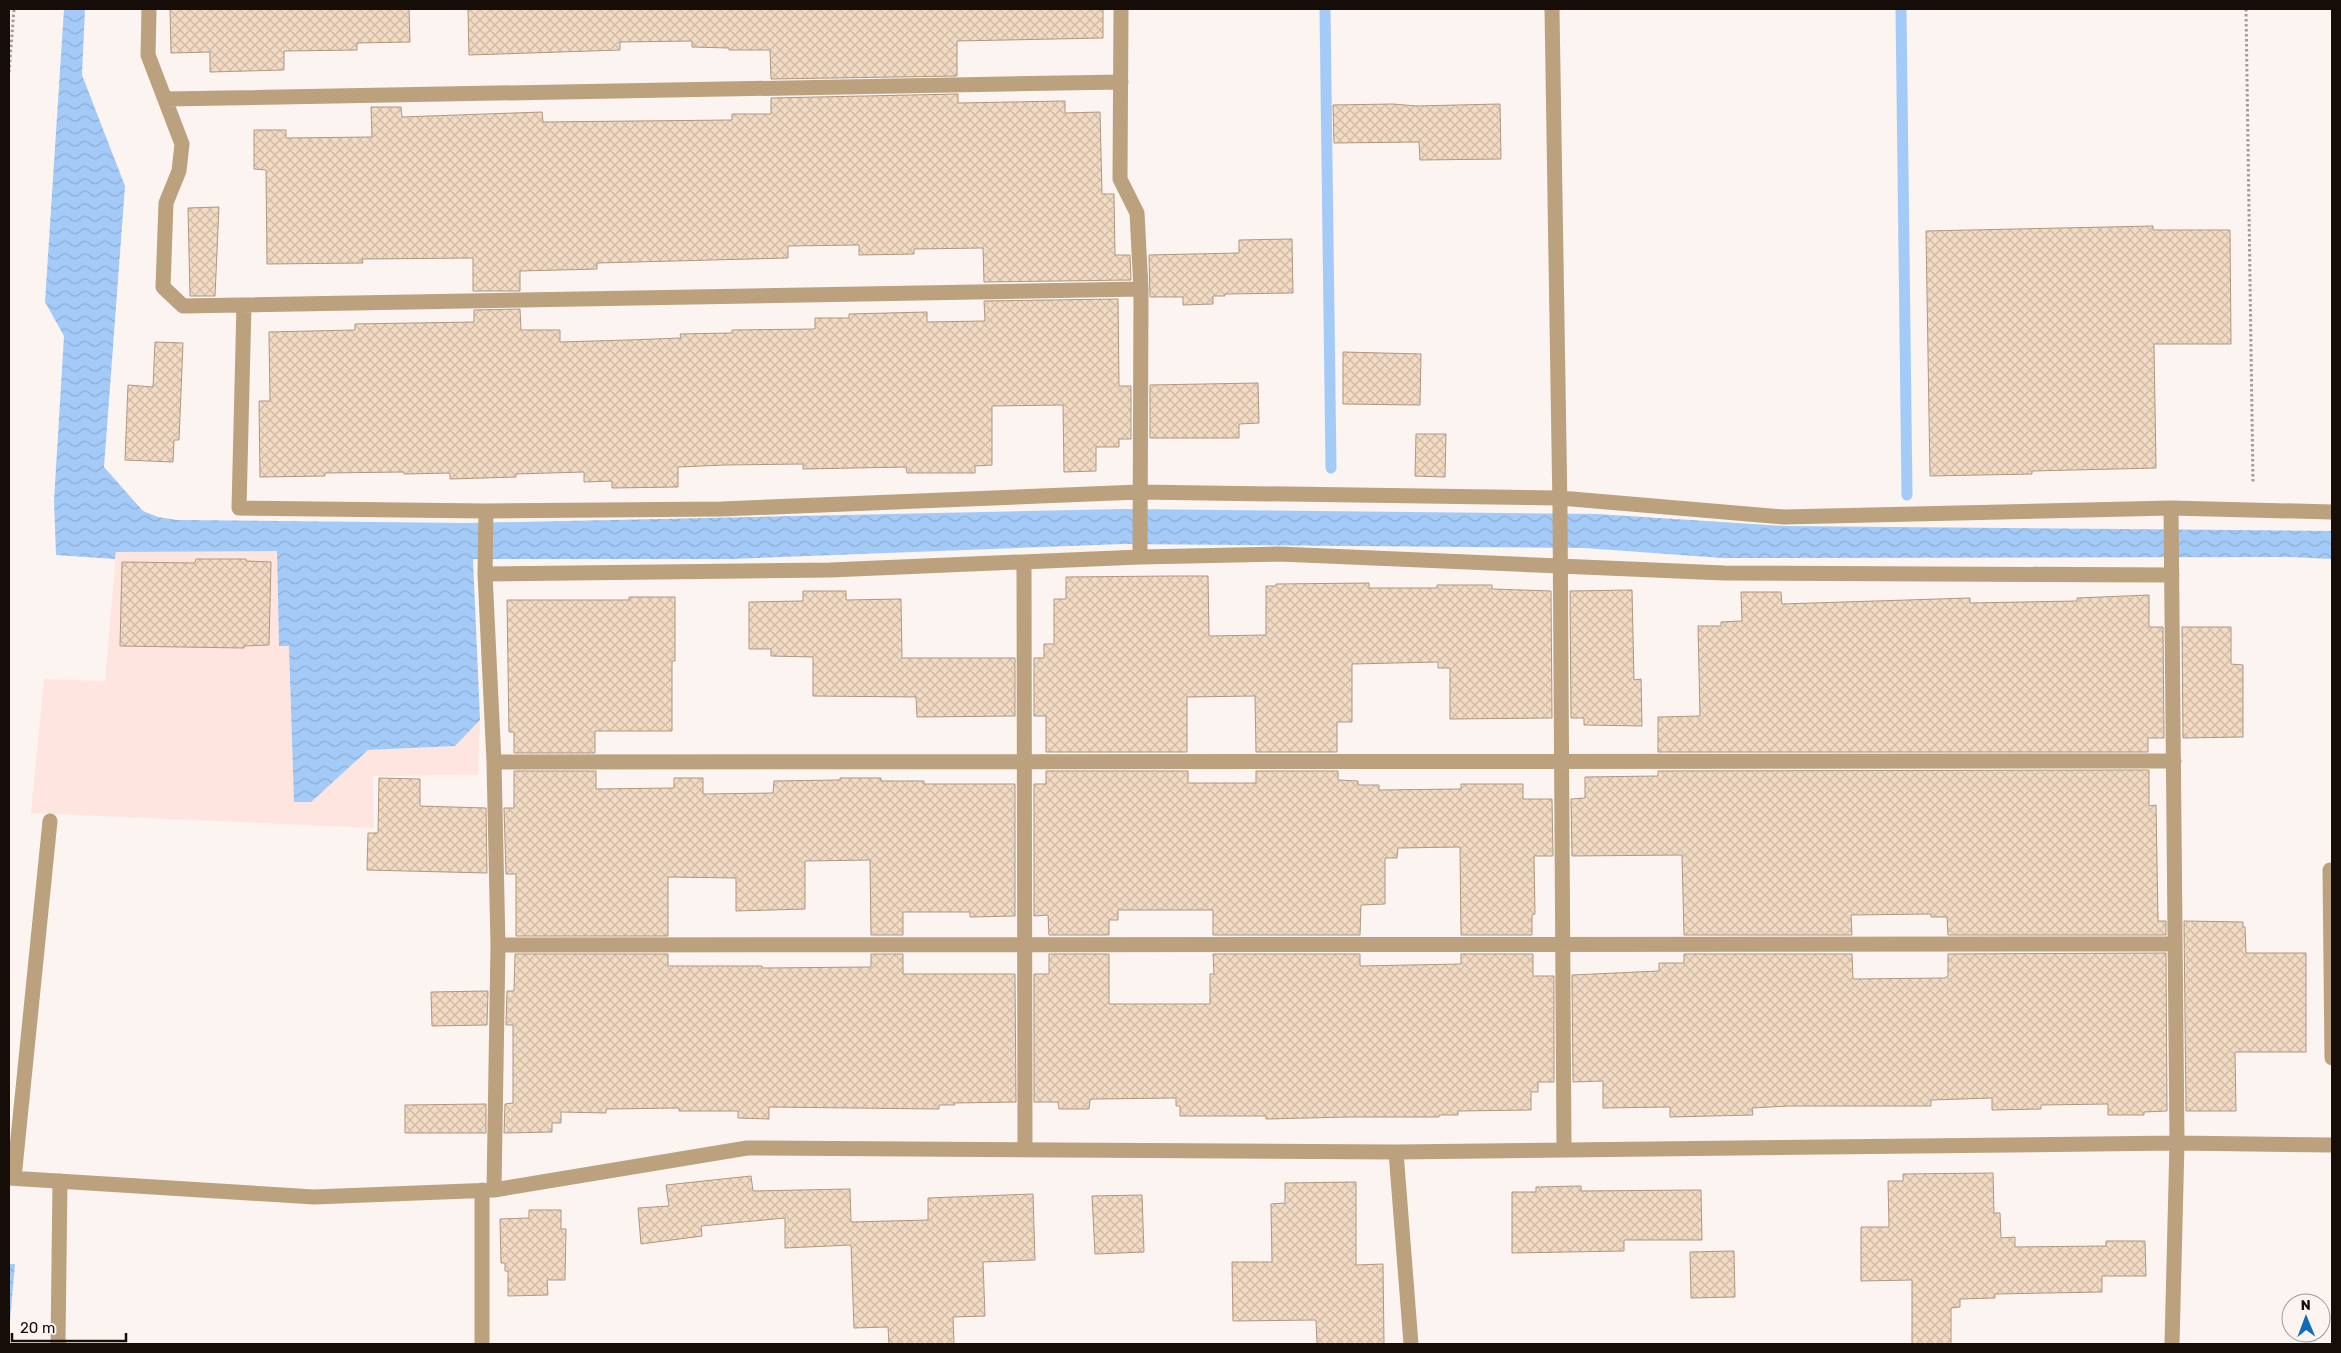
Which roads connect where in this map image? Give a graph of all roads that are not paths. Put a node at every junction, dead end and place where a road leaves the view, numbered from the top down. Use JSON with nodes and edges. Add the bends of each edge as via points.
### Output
{"nodes":[{"id":1,"x":149,"y":9,"type":"edge"},
{"id":2,"x":1121,"y":9,"type":"edge"},
{"id":3,"x":1552,"y":9,"type":"edge"},
{"id":4,"x":1121,"y":82,"type":"junction"},
{"id":5,"x":165,"y":99,"type":"junction"},
{"id":6,"x":1140,"y":289,"type":"junction"},
{"id":7,"x":244,"y":305,"type":"junction"},
{"id":8,"x":1139,"y":498,"type":"junction"},
{"id":9,"x":1560,"y":504,"type":"junction"},
{"id":10,"x":2172,"y":512,"type":"junction"},
{"id":11,"x":2332,"y":512,"type":"edge"},
{"id":12,"x":487,"y":516,"type":"junction"},
{"id":13,"x":1140,"y":552,"type":"junction"},
{"id":14,"x":1560,"y":559,"type":"junction"},
{"id":15,"x":1024,"y":562,"type":"junction"},
{"id":16,"x":486,"y":569,"type":"junction"},
{"id":17,"x":2172,"y":571,"type":"junction"},
{"id":18,"x":1024,"y":761,"type":"junction"},
{"id":19,"x":1562,"y":761,"type":"junction"},
{"id":20,"x":2174,"y":761,"type":"junction"},
{"id":21,"x":494,"y":762,"type":"junction"},
{"id":22,"x":50,"y":821,"type":"dead end"},
{"id":23,"x":2332,"y":870,"type":"edge"},
{"id":24,"x":1563,"y":944,"type":"junction"},
{"id":25,"x":2175,"y":944,"type":"junction"},
{"id":26,"x":498,"y":945,"type":"junction"},
{"id":27,"x":1024,"y":945,"type":"junction"},
{"id":28,"x":2332,"y":1058,"type":"edge"},
{"id":29,"x":2177,"y":1143,"type":"junction"},
{"id":30,"x":2332,"y":1145,"type":"edge"},
{"id":31,"x":1025,"y":1148,"type":"junction"},
{"id":32,"x":1564,"y":1150,"type":"junction"},
{"id":33,"x":1396,"y":1152,"type":"junction"},
{"id":34,"x":12,"y":1178,"type":"edge"},
{"id":35,"x":60,"y":1181,"type":"junction"},
{"id":36,"x":488,"y":1190,"type":"junction"},
{"id":37,"x":58,"y":1344,"type":"edge"},
{"id":38,"x":482,"y":1344,"type":"edge"},
{"id":39,"x":1411,"y":1344,"type":"edge"},
{"id":40,"x":2172,"y":1344,"type":"edge"}],
"edges":[{"from":1,"to":5,"type":"street","via":[[148,55]]},
{"from":2,"to":4,"type":"street"},
{"from":3,"to":9,"type":"street"},
{"from":4,"to":5,"type":"street"},
{"from":4,"to":6,"type":"street","via":[[1120,179],[1137,212]]},
{"from":5,"to":7,"type":"street","via":[[182,144],[179,171],[166,203],[163,287],[183,306]]},
{"from":6,"to":7,"type":"street"},
{"from":6,"to":8,"type":"street"},
{"from":7,"to":12,"type":"street","via":[[239,508]]},
{"from":8,"to":9,"type":"street"},
{"from":8,"to":12,"type":"street"},
{"from":8,"to":13,"type":"street"},
{"from":9,"to":10,"type":"street","via":[[1784,517]]},
{"from":9,"to":14,"type":"street"},
{"from":10,"to":11,"type":"street"},
{"from":10,"to":17,"type":"street"},
{"from":12,"to":16,"type":"street"},
{"from":13,"to":14,"type":"street"},
{"from":13,"to":15,"type":"street"},
{"from":14,"to":17,"type":"street","via":[[1724,573]]},
{"from":14,"to":19,"type":"street"},
{"from":15,"to":16,"type":"street","via":[[830,570]]},
{"from":15,"to":18,"type":"street"},
{"from":16,"to":21,"type":"street"},
{"from":17,"to":20,"type":"street"},
{"from":18,"to":19,"type":"street"},
{"from":18,"to":21,"type":"street"},
{"from":18,"to":27,"type":"street"},
{"from":19,"to":20,"type":"street"},
{"from":19,"to":24,"type":"street"},
{"from":20,"to":25,"type":"street"},
{"from":21,"to":26,"type":"street"},
{"from":22,"to":34,"type":"street"},
{"from":23,"to":28,"type":"street"},
{"from":24,"to":25,"type":"street"},
{"from":24,"to":27,"type":"street"},
{"from":24,"to":32,"type":"street"},
{"from":25,"to":29,"type":"street"},
{"from":26,"to":27,"type":"street"},
{"from":26,"to":36,"type":"street"},
{"from":27,"to":31,"type":"street"},
{"from":29,"to":30,"type":"street"},
{"from":29,"to":32,"type":"street"},
{"from":29,"to":40,"type":"street"},
{"from":31,"to":33,"type":"street"},
{"from":31,"to":36,"type":"street","via":[[747,1148]]},
{"from":32,"to":33,"type":"street"},
{"from":33,"to":39,"type":"street"},
{"from":34,"to":35,"type":"street"},
{"from":35,"to":36,"type":"street","via":[[314,1197]]},
{"from":35,"to":37,"type":"street"},
{"from":36,"to":38,"type":"street"}]}
